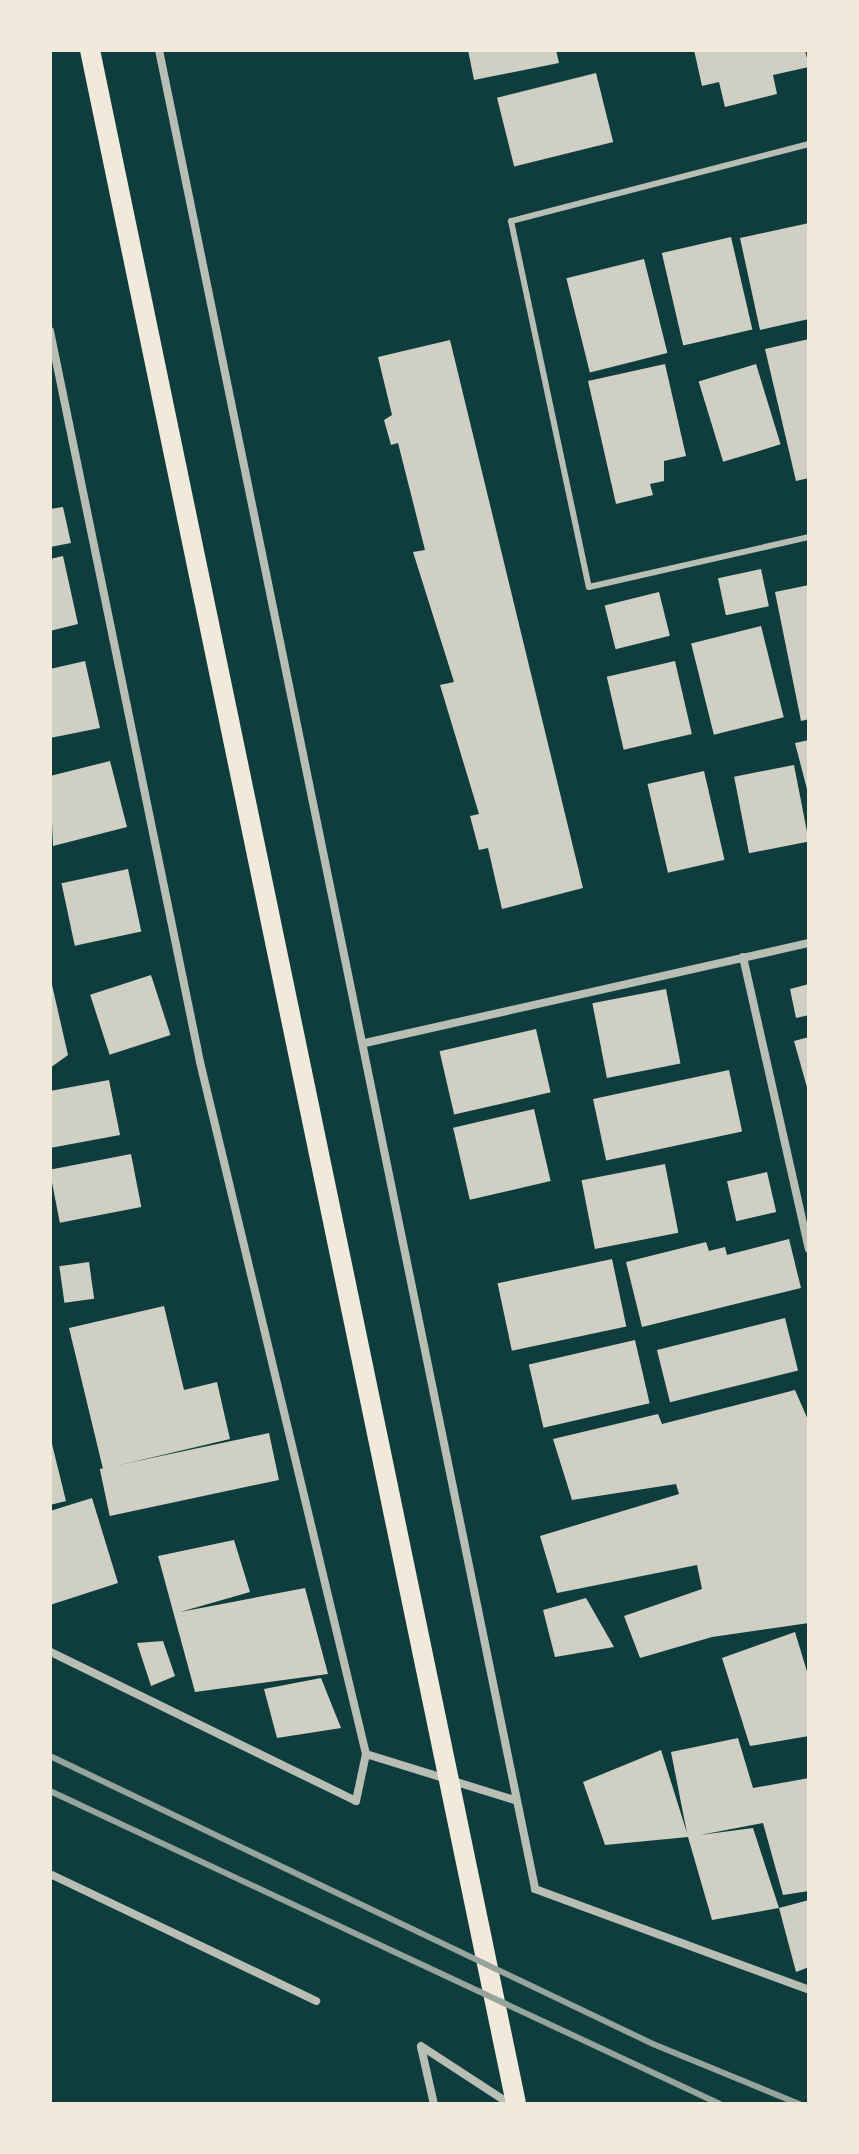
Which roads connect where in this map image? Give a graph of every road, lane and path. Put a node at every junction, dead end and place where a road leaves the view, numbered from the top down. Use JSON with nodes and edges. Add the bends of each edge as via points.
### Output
{"nodes":[{"id":1,"x":90,"y":50,"type":"edge"},
{"id":2,"x":159,"y":50,"type":"edge"},
{"id":3,"x":809,"y":144,"type":"edge"},
{"id":4,"x":50,"y":331,"type":"edge"},
{"id":5,"x":809,"y":537,"type":"edge"},
{"id":6,"x":809,"y":943,"type":"edge"},
{"id":7,"x":743,"y":957,"type":"junction"},
{"id":8,"x":365,"y":1043,"type":"junction"},
{"id":9,"x":809,"y":1249,"type":"edge"},
{"id":10,"x":50,"y":1652,"type":"edge"},
{"id":11,"x":366,"y":1754,"type":"junction"},
{"id":12,"x":515,"y":1800,"type":"junction"},
{"id":13,"x":50,"y":1874,"type":"edge"},
{"id":14,"x":809,"y":1990,"type":"edge"},
{"id":15,"x":316,"y":2001,"type":"dead end"},
{"id":16,"x":434,"y":2104,"type":"edge"},
{"id":17,"x":510,"y":2104,"type":"edge"},
{"id":18,"x":516,"y":2104,"type":"edge"}],
"edges":[{"from":1,"to":18,"type":"main road"},
{"from":2,"to":8,"type":"street"},
{"from":3,"to":5,"type":"lane","via":[[511,221],[589,587]]},
{"from":4,"to":11,"type":"street","via":[[200,1062]]},
{"from":6,"to":7,"type":"street"},
{"from":7,"to":8,"type":"street"},
{"from":7,"to":9,"type":"street"},
{"from":8,"to":12,"type":"street"},
{"from":10,"to":11,"type":"street","via":[[356,1801]]},
{"from":11,"to":12,"type":"street"},
{"from":12,"to":14,"type":"street","via":[[535,1889]]},
{"from":13,"to":15,"type":"street"},
{"from":16,"to":17,"type":"street","via":[[421,2046]]}]}
